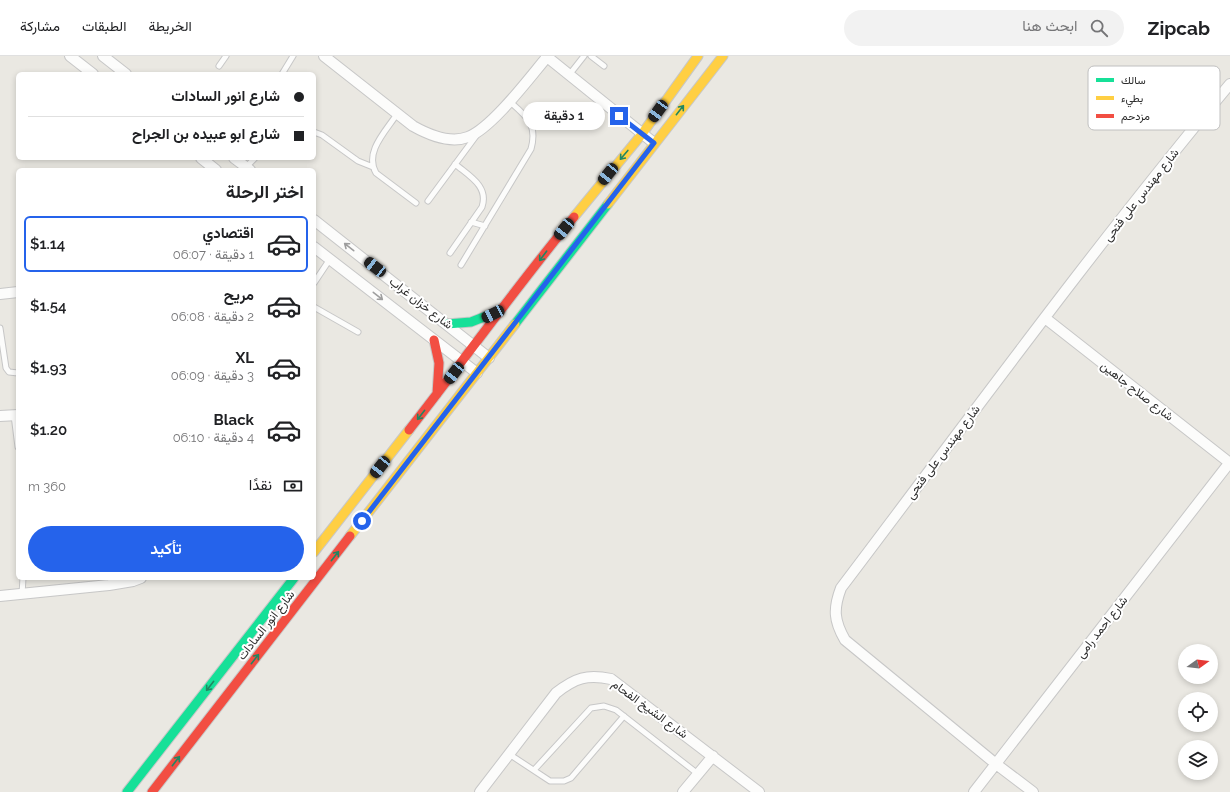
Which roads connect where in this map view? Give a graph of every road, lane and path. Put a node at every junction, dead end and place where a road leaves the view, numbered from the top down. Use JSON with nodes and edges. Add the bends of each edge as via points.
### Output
{"nodes":[{"id":1,"x":70,"y":56,"type":"edge"},
{"id":2,"x":103,"y":56,"type":"edge"},
{"id":3,"x":226,"y":56,"type":"edge"},
{"id":4,"x":292,"y":56,"type":"edge"},
{"id":5,"x":324,"y":56,"type":"edge"},
{"id":6,"x":546,"y":56,"type":"edge"},
{"id":7,"x":584,"y":56,"type":"edge"},
{"id":8,"x":591,"y":56,"type":"edge"},
{"id":9,"x":698,"y":56,"type":"edge"},
{"id":10,"x":722,"y":56,"type":"edge"},
{"id":11,"x":219,"y":66,"type":"dead end"},
{"id":12,"x":604,"y":66,"type":"dead end"},
{"id":13,"x":90,"y":72,"type":"edge"},
{"id":14,"x":123,"y":72,"type":"edge"},
{"id":15,"x":283,"y":72,"type":"edge"},
{"id":16,"x":569,"y":75,"type":"junction"},
{"id":17,"x":1230,"y":84,"type":"edge"},
{"id":18,"x":1220,"y":96,"type":"edge"},
{"id":19,"x":510,"y":101,"type":"junction"},
{"id":20,"x":397,"y":114,"type":"junction"},
{"id":21,"x":1192,"y":130,"type":"edge"},
{"id":22,"x":316,"y":132,"type":"edge"},
{"id":23,"x":479,"y":132,"type":"junction"},
{"id":24,"x":642,"y":134,"type":"junction"},
{"id":25,"x":654,"y":143,"type":"junction"},
{"id":26,"x":204,"y":160,"type":"edge"},
{"id":27,"x":237,"y":160,"type":"edge"},
{"id":28,"x":455,"y":164,"type":"junction"},
{"id":29,"x":373,"y":167,"type":"junction"},
{"id":30,"x":214,"y":168,"type":"edge"},
{"id":31,"x":247,"y":168,"type":"edge"},
{"id":32,"x":428,"y":201,"type":"dead end"},
{"id":33,"x":416,"y":203,"type":"dead end"},
{"id":34,"x":316,"y":222,"type":"edge"},
{"id":35,"x":471,"y":222,"type":"junction"},
{"id":36,"x":485,"y":226,"type":"junction"},
{"id":37,"x":316,"y":248,"type":"edge"},
{"id":38,"x":450,"y":253,"type":"dead end"},
{"id":39,"x":330,"y":259,"type":"junction"},
{"id":40,"x":461,"y":265,"type":"dead end"},
{"id":41,"x":316,"y":280,"type":"edge"},
{"id":42,"x":16,"y":292,"type":"edge"},
{"id":43,"x":0,"y":294,"type":"edge"},
{"id":44,"x":316,"y":308,"type":"edge"},
{"id":45,"x":503,"y":309,"type":"junction"},
{"id":46,"x":1044,"y":318,"type":"junction"},
{"id":47,"x":447,"y":324,"type":"junction"},
{"id":48,"x":0,"y":328,"type":"edge"},
{"id":49,"x":358,"y":332,"type":"dead end"},
{"id":50,"x":434,"y":340,"type":"junction"},
{"id":51,"x":475,"y":346,"type":"junction"},
{"id":52,"x":489,"y":358,"type":"junction"},
{"id":53,"x":462,"y":363,"type":"junction"},
{"id":54,"x":16,"y":373,"type":"edge"},
{"id":55,"x":477,"y":373,"type":"junction"},
{"id":56,"x":437,"y":394,"type":"junction"},
{"id":57,"x":16,"y":415,"type":"edge"},
{"id":58,"x":0,"y":416,"type":"edge"},
{"id":59,"x":1230,"y":463,"type":"edge"},
{"id":60,"x":316,"y":549,"type":"edge"},
{"id":61,"x":23,"y":580,"type":"edge"},
{"id":62,"x":136,"y":580,"type":"edge"},
{"id":63,"x":292,"y":580,"type":"edge"},
{"id":64,"x":109,"y":581,"type":"edge"},
{"id":65,"x":22,"y":594,"type":"junction"},
{"id":66,"x":0,"y":596,"type":"edge"},
{"id":67,"x":624,"y":716,"type":"junction"},
{"id":68,"x":509,"y":754,"type":"junction"},
{"id":69,"x":713,"y":756,"type":"junction"},
{"id":70,"x":996,"y":764,"type":"junction"},
{"id":71,"x":534,"y":770,"type":"junction"},
{"id":72,"x":698,"y":774,"type":"junction"},
{"id":73,"x":127,"y":792,"type":"edge"},
{"id":74,"x":152,"y":792,"type":"edge"},
{"id":75,"x":480,"y":792,"type":"edge"},
{"id":76,"x":683,"y":792,"type":"edge"},
{"id":77,"x":759,"y":792,"type":"edge"},
{"id":78,"x":974,"y":792,"type":"edge"},
{"id":79,"x":1033,"y":792,"type":"edge"}],
"edges":[{"from":1,"to":13,"type":"street"},
{"from":2,"to":14,"type":"street"},
{"from":3,"to":11,"type":"lane"},
{"from":4,"to":15,"type":"lane"},
{"from":5,"to":20,"type":"street"},
{"from":6,"to":16,"type":"street"},
{"from":6,"to":19,"type":"street"},
{"from":7,"to":16,"type":"lane"},
{"from":8,"to":12,"type":"lane"},
{"from":9,"to":24,"type":"street"},
{"from":25,"to":10,"type":"street","name":"شارع انور السادات","one_way":true},
{"from":16,"to":24,"type":"street"},
{"from":17,"to":18,"type":"street","name":"شارع مهندس على فتحى"},
{"from":19,"to":23,"type":"street"},
{"from":19,"to":36,"type":"lane","via":[[528,118],[534,133],[534,141],[532,149]]},
{"from":20,"to":23,"type":"street","via":[[426,133],[438,137],[468,138]]},
{"from":20,"to":29,"type":"lane","via":[[374,148]]},
{"from":21,"to":46,"type":"street","name":"شارع مهندس على فتحى"},
{"from":22,"to":29,"type":"lane","via":[[358,161]]},
{"from":23,"to":28,"type":"lane"},
{"from":24,"to":25,"type":"street"},
{"from":24,"to":45,"type":"street","one_way":true,"via":[[551,245]]},
{"from":25,"to":52,"type":"street","name":"شارع انور السادات"},
{"from":26,"to":30,"type":"street"},
{"from":27,"to":31,"type":"street"},
{"from":28,"to":32,"type":"lane"},
{"from":28,"to":35,"type":"lane","via":[[478,183],[484,194],[482,206]]},
{"from":29,"to":33,"type":"lane","via":[[376,173]]},
{"from":47,"to":34,"type":"street","name":"شارع خزان غراب","one_way":true},
{"from":35,"to":36,"type":"lane"},
{"from":35,"to":38,"type":"lane"},
{"from":36,"to":40,"type":"lane"},
{"from":37,"to":39,"type":"street","name":"شارع خزان غراب"},
{"from":39,"to":41,"type":"lane"},
{"from":39,"to":50,"type":"street","name":"شارع خزان غراب","one_way":true},
{"from":42,"to":43,"type":"street"},
{"from":44,"to":49,"type":"lane"},
{"from":45,"to":47,"type":"street","via":[[472,322]]},
{"from":45,"to":51,"type":"street"},
{"from":46,"to":59,"type":"street","name":"شارع صلاح جاهين"},
{"from":46,"to":70,"type":"street","name":"شارع مهندس على فتحى","via":[[841,588],[836,601],[838,628],[846,640]]},
{"from":47,"to":51,"type":"street","name":"شارع خزان غراب"},
{"from":48,"to":54,"type":"lane","via":[[6,368],[9,372]]},
{"from":50,"to":53,"type":"street","name":"شارع خزان غراب"},
{"from":50,"to":56,"type":"street","via":[[439,363]]},
{"from":51,"to":52,"type":"street","name":"شارع خزان غراب"},
{"from":51,"to":53,"type":"street"},
{"from":52,"to":55,"type":"street","name":"شارع انور السادات"},
{"from":53,"to":55,"type":"street","name":"شارع خزان غراب"},
{"from":53,"to":56,"type":"street"},
{"from":74,"to":55,"type":"street","name":"شارع انور السادات","one_way":true},
{"from":56,"to":60,"type":"street","one_way":true},
{"from":57,"to":58,"type":"street"},
{"from":59,"to":70,"type":"street","name":"شارع احمد رامى"},
{"from":61,"to":65,"type":"lane"},
{"from":62,"to":64,"type":"street"},
{"from":63,"to":73,"type":"street","name":"شارع انور السادات","one_way":true},
{"from":64,"to":65,"type":"street"},
{"from":65,"to":66,"type":"street"},
{"from":67,"to":71,"type":"lane","via":[[610,708],[591,708]]},
{"from":67,"to":71,"type":"lane","via":[[571,778],[550,781]]},
{"from":67,"to":72,"type":"lane"},
{"from":68,"to":69,"type":"street","name":"شارع الشيخ الفحام","via":[[556,693],[582,678],[596,676],[611,679]]},
{"from":68,"to":71,"type":"lane"},
{"from":68,"to":75,"type":"street","name":"شارع الشيخ الفحام"},
{"from":69,"to":72,"type":"street"},
{"from":69,"to":77,"type":"street","name":"شارع الشيخ الفحام"},
{"from":70,"to":78,"type":"street","name":"شارع احمد رامى"},
{"from":70,"to":79,"type":"street","name":"شارع مهندس على فتحى"},
{"from":72,"to":76,"type":"street"}]}
